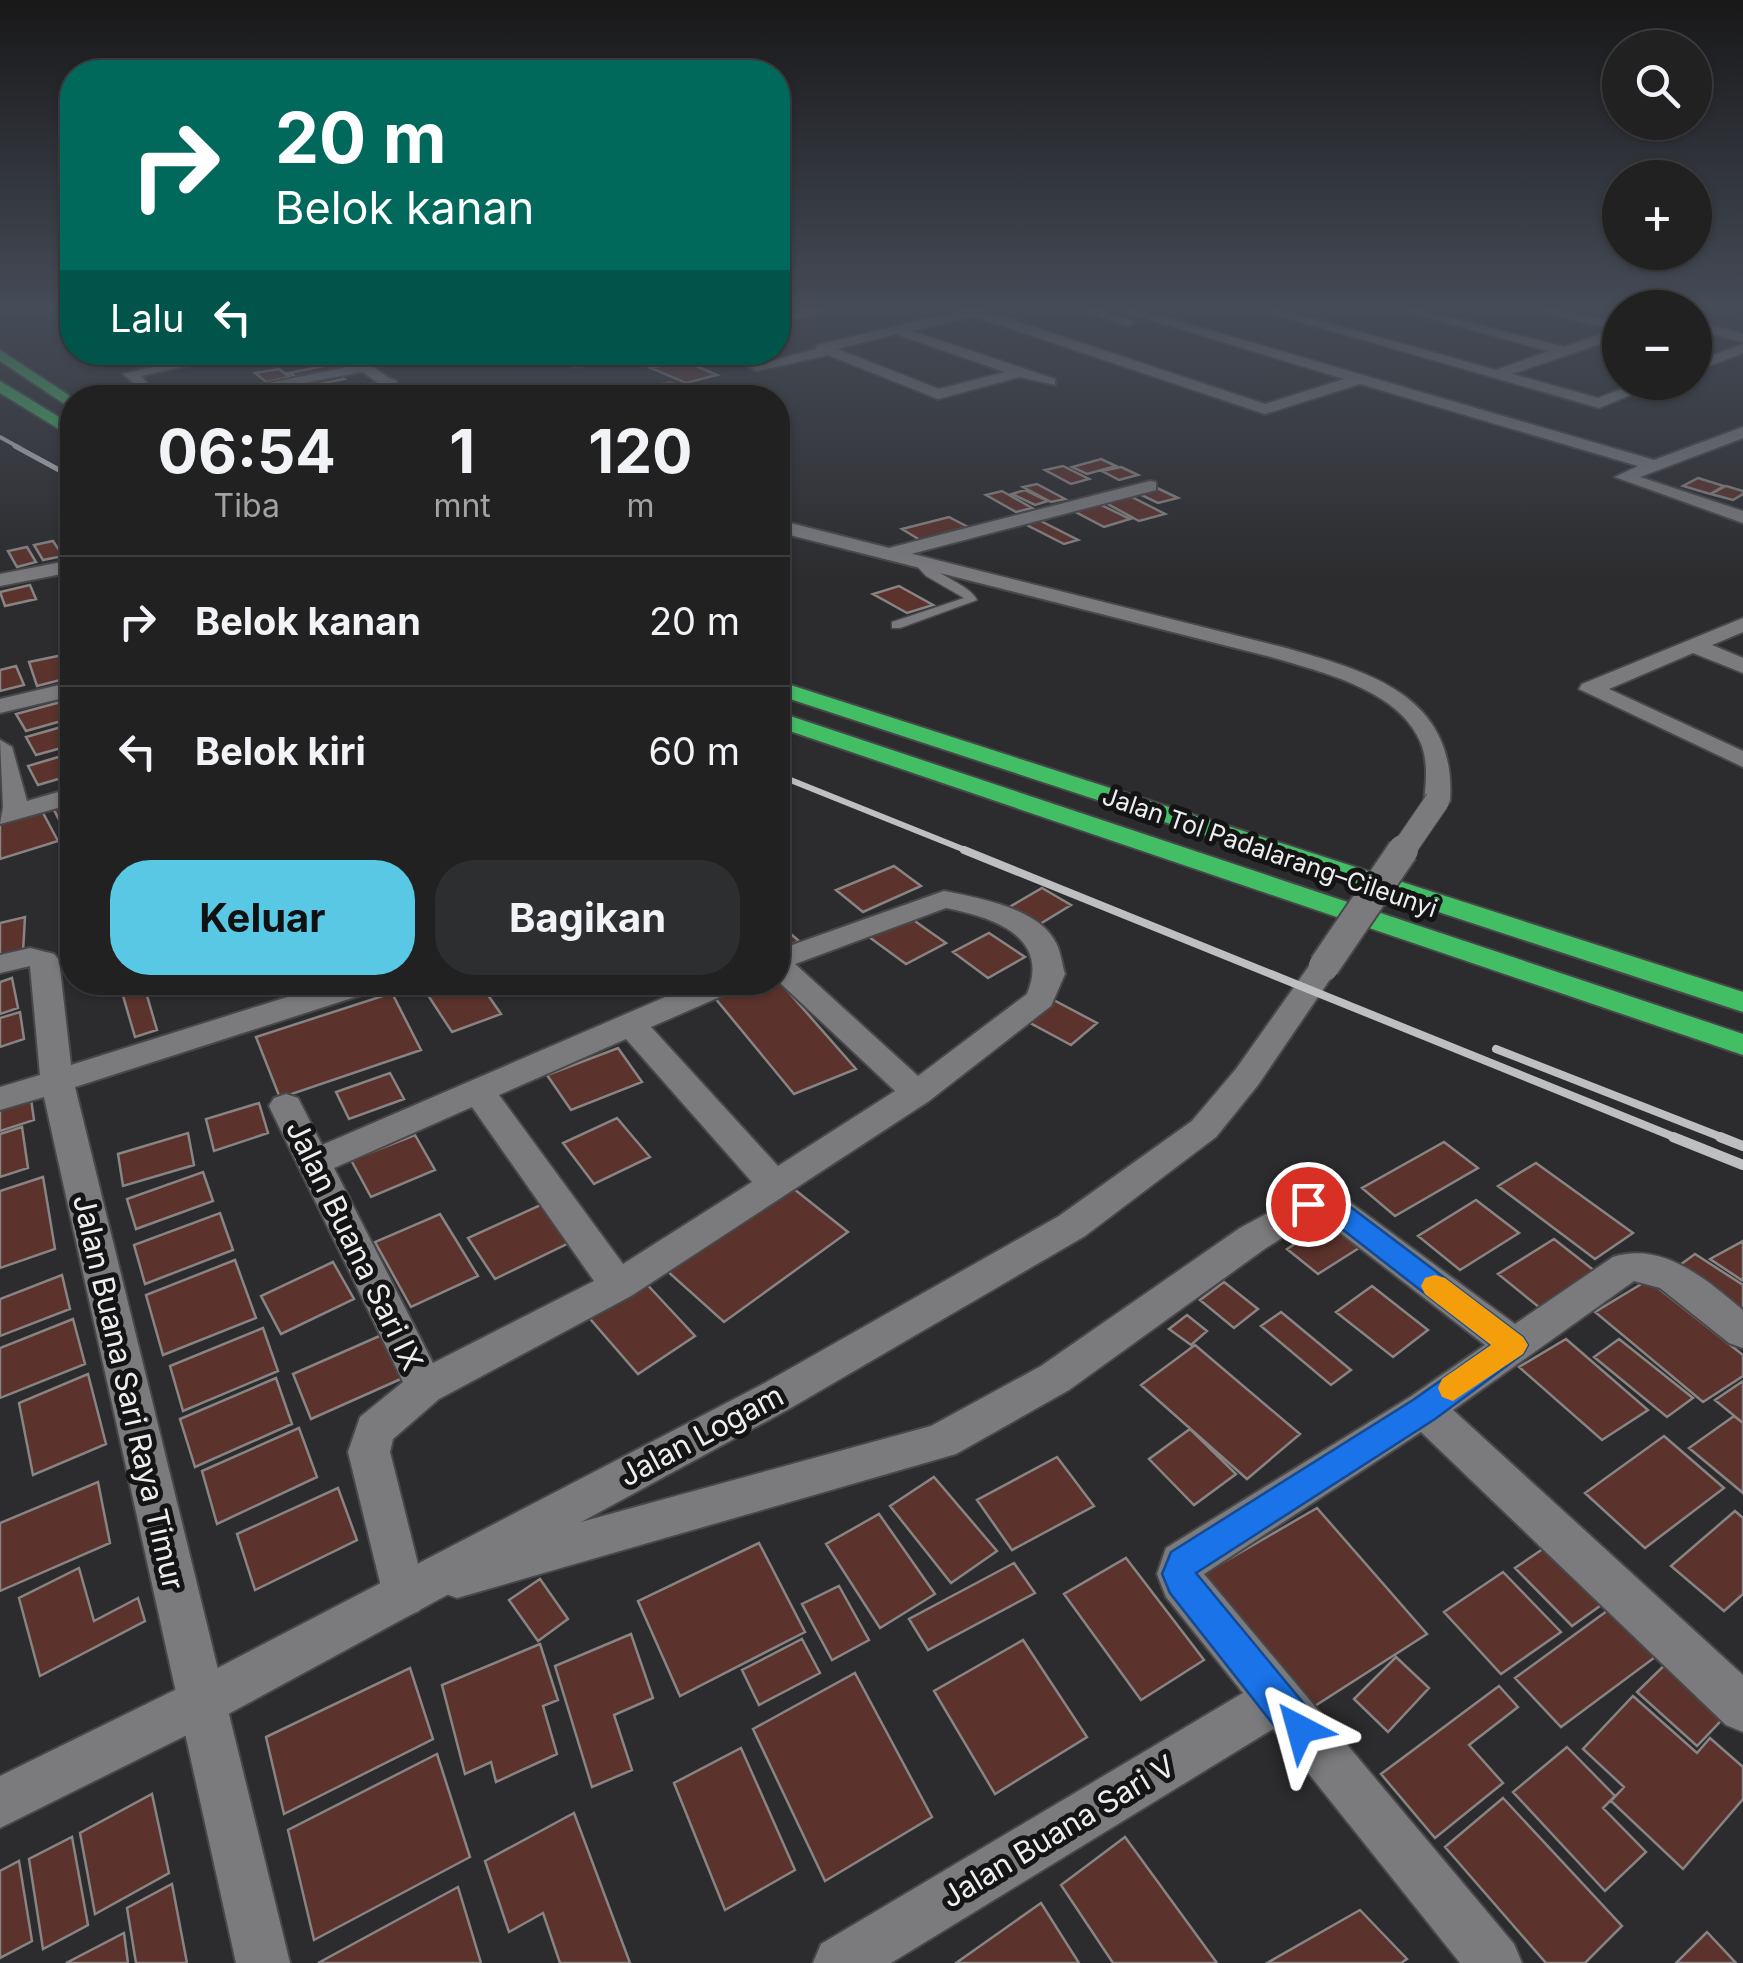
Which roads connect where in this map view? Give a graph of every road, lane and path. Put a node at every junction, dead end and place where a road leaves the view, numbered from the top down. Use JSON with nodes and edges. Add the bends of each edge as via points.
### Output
{"nodes":[{"id":1,"x":18,"y":398,"type":"edge"},
{"id":2,"x":1231,"y":398,"type":"edge"},
{"id":3,"x":1301,"y":398,"type":"edge"},
{"id":4,"x":1425,"y":398,"type":"edge"},
{"id":5,"x":1582,"y":398,"type":"edge"},
{"id":6,"x":1610,"y":400,"type":"edge"},
{"id":7,"x":60,"y":424,"type":"edge"},
{"id":8,"x":1743,"y":424,"type":"edge"},
{"id":9,"x":1743,"y":432,"type":"edge"},
{"id":10,"x":1723,"y":437,"type":"junction"},
{"id":11,"x":1654,"y":465,"type":"junction"},
{"id":12,"x":1150,"y":486,"type":"dead end"},
{"id":13,"x":1743,"y":517,"type":"edge"},
{"id":14,"x":790,"y":529,"type":"edge"},
{"id":15,"x":888,"y":554,"type":"junction"},
{"id":16,"x":919,"y":562,"type":"junction"},
{"id":17,"x":60,"y":568,"type":"edge"},
{"id":18,"x":0,"y":580,"type":"edge"},
{"id":19,"x":1743,"y":624,"type":"edge"},
{"id":20,"x":896,"y":625,"type":"dead end"},
{"id":21,"x":1693,"y":646,"type":"junction"},
{"id":22,"x":1743,"y":666,"type":"edge"},
{"id":23,"x":60,"y":692,"type":"edge"},
{"id":24,"x":790,"y":692,"type":"edge"},
{"id":25,"x":0,"y":706,"type":"edge"},
{"id":26,"x":790,"y":724,"type":"edge"},
{"id":27,"x":0,"y":747,"type":"edge"},
{"id":28,"x":1743,"y":760,"type":"edge"},
{"id":29,"x":60,"y":799,"type":"edge"},
{"id":30,"x":8,"y":814,"type":"edge"},
{"id":31,"x":790,"y":958,"type":"edge"},
{"id":32,"x":0,"y":964,"type":"edge"},
{"id":33,"x":790,"y":973,"type":"edge"},
{"id":34,"x":328,"y":995,"type":"edge"},
{"id":35,"x":698,"y":995,"type":"edge"},
{"id":36,"x":1743,"y":1002,"type":"edge"},
{"id":37,"x":631,"y":1025,"type":"junction"},
{"id":38,"x":1743,"y":1045,"type":"edge"},
{"id":39,"x":57,"y":1081,"type":"junction"},
{"id":40,"x":478,"y":1090,"type":"junction"},
{"id":41,"x":917,"y":1093,"type":"junction"},
{"id":42,"x":0,"y":1099,"type":"edge"},
{"id":43,"x":286,"y":1106,"type":"dead end"},
{"id":44,"x":316,"y":1162,"type":"junction"},
{"id":45,"x":776,"y":1186,"type":"junction"},
{"id":46,"x":618,"y":1286,"type":"junction"},
{"id":47,"x":1743,"y":1332,"type":"edge"},
{"id":48,"x":1513,"y":1345,"type":"junction"},
{"id":49,"x":425,"y":1388,"type":"junction"},
{"id":50,"x":1424,"y":1409,"type":"junction"},
{"id":51,"x":415,"y":1589,"type":"junction"},
{"id":52,"x":1276,"y":1700,"type":"junction"},
{"id":53,"x":202,"y":1702,"type":"junction"},
{"id":54,"x":1743,"y":1708,"type":"edge"},
{"id":55,"x":0,"y":1803,"type":"edge"},
{"id":56,"x":263,"y":1963,"type":"edge"},
{"id":57,"x":840,"y":1963,"type":"edge"},
{"id":58,"x":1496,"y":1963,"type":"edge"}],
"edges":[{"from":1,"to":7,"type":"highway"},
{"from":2,"to":3,"type":"street","via":[[1265,409]]},
{"from":4,"to":11,"type":"street"},
{"from":5,"to":6,"type":"street"},
{"from":8,"to":10,"type":"street"},
{"from":9,"to":10,"type":"street"},
{"from":10,"to":11,"type":"street"},
{"from":11,"to":13,"type":"street","via":[[1624,477]]},
{"from":12,"to":15,"type":"street"},
{"from":14,"to":15,"type":"street"},
{"from":15,"to":16,"type":"street"},
{"from":16,"to":20,"type":"lane","via":[[971,600]]},
{"from":16,"to":51,"type":"street","name":"Jalan Logam","bridge":true,"via":[[1342,674],[1396,700],[1427,732],[1441,762],[1438,801],[1204,1128],[1072,1226],[774,1397]]},
{"from":17,"to":18,"type":"street"},
{"from":19,"to":21,"type":"street"},
{"from":21,"to":22,"type":"street"},
{"from":21,"to":28,"type":"street","via":[[1590,690]]},
{"from":23,"to":25,"type":"street"},
{"from":24,"to":36,"type":"highway","name":"Jalan Tol Padalarang–Cileunyi"},
{"from":26,"to":38,"type":"highway","name":"Jalan Tol Padalarang–Cileunyi"},
{"from":27,"to":30,"type":"street"},
{"from":29,"to":30,"type":"street"},
{"from":31,"to":41,"type":"street","via":[[944,900],[987,908],[1042,944],[1050,974],[1040,999]]},
{"from":32,"to":39,"type":"street","name":"Jalan Buana Sari Raya Timur","via":[[44,960]]},
{"from":33,"to":41,"type":"street"},
{"from":34,"to":39,"type":"street"},
{"from":35,"to":37,"type":"street"},
{"from":37,"to":40,"type":"street"},
{"from":37,"to":45,"type":"street"},
{"from":39,"to":42,"type":"street"},
{"from":39,"to":53,"type":"street","name":"Jalan Buana Sari Raya Timur"},
{"from":40,"to":44,"type":"street"},
{"from":40,"to":46,"type":"street"},
{"from":41,"to":45,"type":"street"},
{"from":43,"to":44,"type":"street","name":"Jalan Buana Sari IX"},
{"from":44,"to":49,"type":"street","name":"Jalan Buana Sari IX"},
{"from":45,"to":46,"type":"street"},
{"from":46,"to":49,"type":"street"},
{"from":47,"to":48,"type":"street","via":[[1670,1276],[1640,1264]]},
{"from":48,"to":50,"type":"street"},
{"from":48,"to":51,"type":"street","via":[[1330,1206],[1308,1204],[1055,1378],[941,1441]]},
{"from":49,"to":51,"type":"street","name":"Jalan Buana Sari IX","via":[[375,1430],[368,1452]]},
{"from":50,"to":52,"type":"street","via":[[1182,1563],[1182,1582]]},
{"from":50,"to":54,"type":"street"},
{"from":51,"to":53,"type":"street","name":"Jalan Logam"},
{"from":52,"to":57,"type":"street","name":"Jalan Buana Sari V"},
{"from":52,"to":58,"type":"street"},
{"from":53,"to":55,"type":"street","name":"Jalan Logam"},
{"from":53,"to":56,"type":"street","name":"Jalan Buana Sari Raya Timur"}]}
